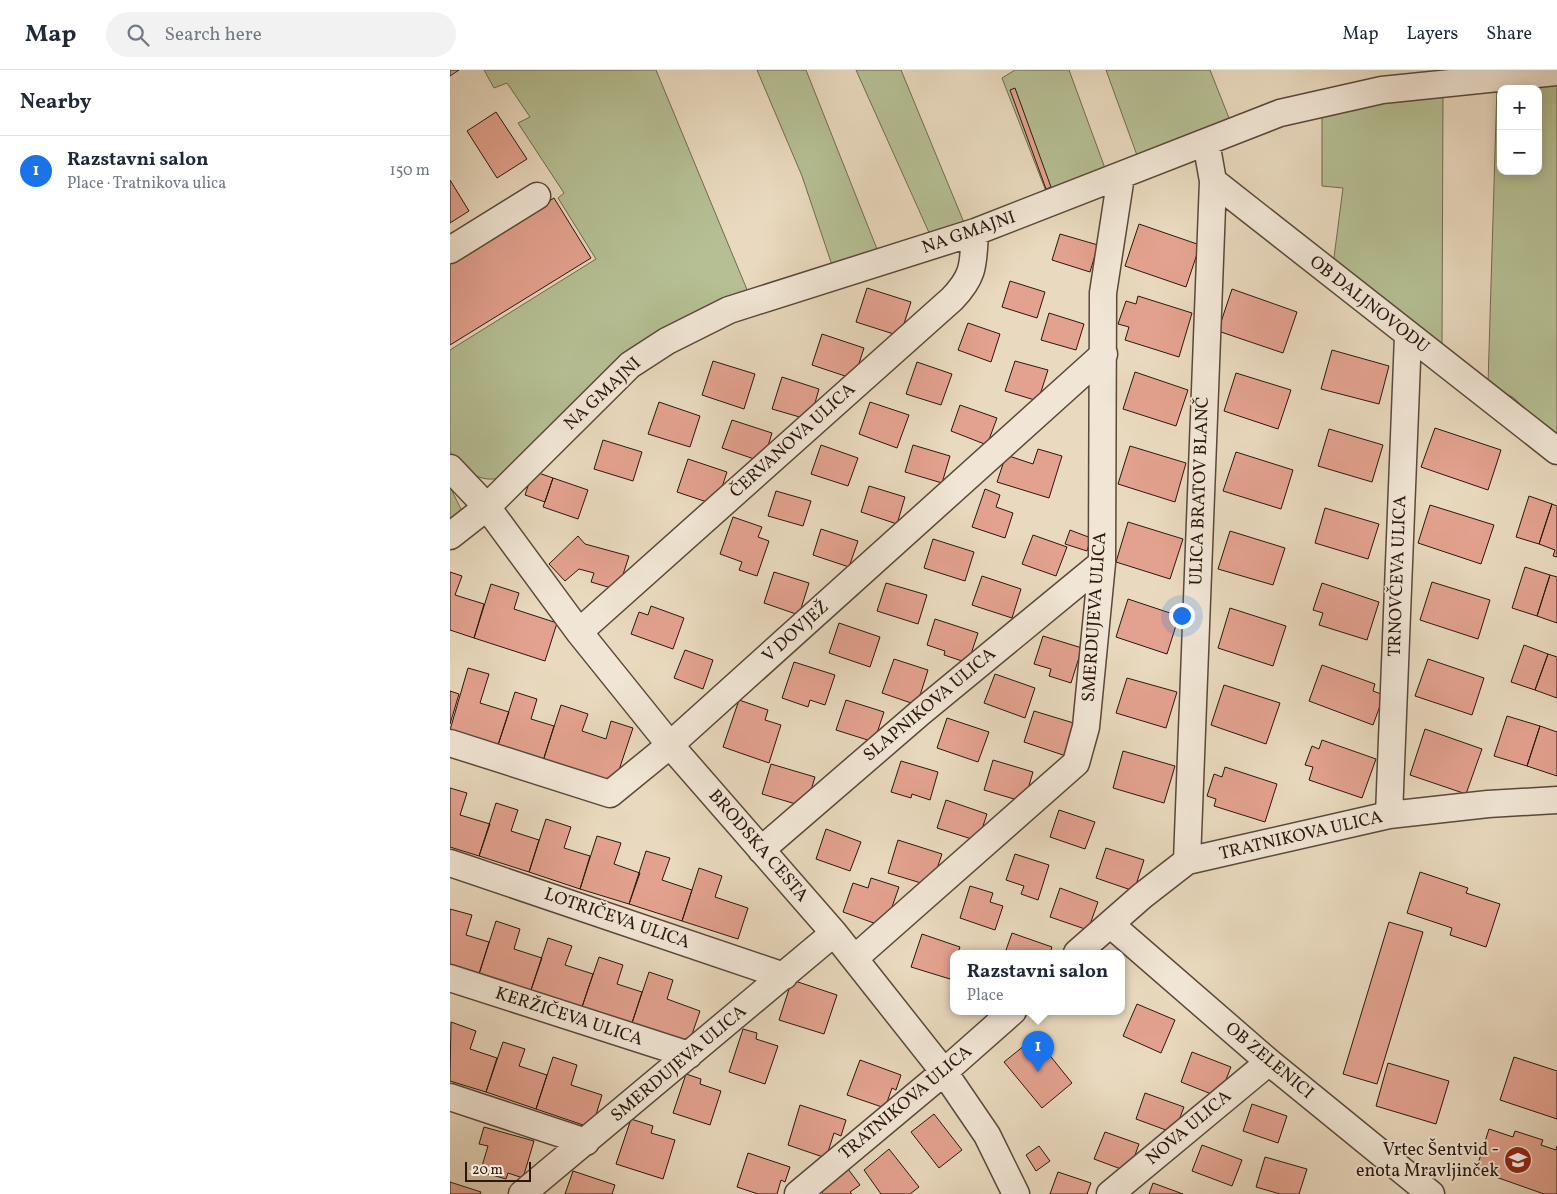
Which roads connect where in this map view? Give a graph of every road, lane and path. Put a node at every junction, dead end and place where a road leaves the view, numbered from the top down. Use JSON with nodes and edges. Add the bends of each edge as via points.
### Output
{"nodes":[{"id":1,"x":1557,"y":72,"type":"edge"},
{"id":2,"x":1206,"y":142,"type":"junction"},
{"id":3,"x":1121,"y":176,"type":"junction"},
{"id":4,"x":1213,"y":182,"type":"junction"},
{"id":5,"x":537,"y":196,"type":"dead end"},
{"id":6,"x":975,"y":232,"type":"junction"},
{"id":7,"x":450,"y":250,"type":"edge"},
{"id":8,"x":1408,"y":336,"type":"junction"},
{"id":9,"x":1104,"y":354,"type":"junction"},
{"id":10,"x":1557,"y":451,"type":"edge"},
{"id":11,"x":450,"y":468,"type":"edge"},
{"id":12,"x":487,"y":507,"type":"junction"},
{"id":13,"x":450,"y":536,"type":"edge"},
{"id":14,"x":1102,"y":563,"type":"junction"},
{"id":15,"x":579,"y":632,"type":"junction"},
{"id":16,"x":450,"y":743,"type":"edge"},
{"id":17,"x":670,"y":745,"type":"junction"},
{"id":18,"x":1557,"y":800,"type":"edge"},
{"id":19,"x":1389,"y":816,"type":"junction"},
{"id":20,"x":761,"y":850,"type":"junction"},
{"id":21,"x":1187,"y":861,"type":"junction"},
{"id":22,"x":450,"y":863,"type":"edge"},
{"id":23,"x":1110,"y":924,"type":"junction"},
{"id":24,"x":834,"y":933,"type":"junction"},
{"id":25,"x":1080,"y":950,"type":"edge"},
{"id":26,"x":855,"y":958,"type":"junction"},
{"id":27,"x":784,"y":976,"type":"junction"},
{"id":28,"x":450,"y":978,"type":"edge"},
{"id":29,"x":1008,"y":1015,"type":"edge"},
{"id":30,"x":688,"y":1055,"type":"junction"},
{"id":31,"x":1269,"y":1062,"type":"junction"},
{"id":32,"x":944,"y":1072,"type":"junction"},
{"id":33,"x":450,"y":1097,"type":"edge"},
{"id":34,"x":586,"y":1142,"type":"junction"},
{"id":35,"x":522,"y":1194,"type":"edge"},
{"id":36,"x":798,"y":1194,"type":"edge"},
{"id":37,"x":1015,"y":1194,"type":"edge"},
{"id":38,"x":1110,"y":1194,"type":"edge"},
{"id":39,"x":1431,"y":1194,"type":"edge"}],
"edges":[{"from":1,"to":2,"type":"street","name":"NA GMAJNI","via":[[1382,90],[1280,113]]},
{"from":2,"to":3,"type":"street","name":"NA GMAJNI"},
{"from":2,"to":4,"type":"street"},
{"from":3,"to":6,"type":"street","name":"NA GMAJNI"},
{"from":3,"to":9,"type":"street","name":"SMERDUJEVA ULICA","via":[[1103,293]]},
{"from":4,"to":8,"type":"street","name":"OB DALJNOVODU"},
{"from":4,"to":21,"type":"street","name":"ULICA BRATOV BLANČ"},
{"from":5,"to":7,"type":"street"},
{"from":6,"to":12,"type":"street","name":"NA GMAJNI","via":[[729,310],[667,342],[630,366]]},
{"from":6,"to":15,"type":"street","name":"ČERVANOVA ULICA","via":[[973,266],[966,285]]},
{"from":8,"to":10,"type":"street","name":"OB DALJNOVODU"},
{"from":8,"to":19,"type":"street","name":"TRNOVČEVA ULICA"},
{"from":9,"to":14,"type":"street","name":"SMERDUJEVA ULICA"},
{"from":9,"to":17,"type":"street","name":"V DOVJEŽ"},
{"from":11,"to":12,"type":"street","name":"BRODSKA CESTA"},
{"from":12,"to":13,"type":"street","name":"NA GMAJNI"},
{"from":12,"to":15,"type":"street","name":"BRODSKA CESTA"},
{"from":14,"to":20,"type":"street","name":"SLAPNIKOVA ULICA","via":[[921,712]]},
{"from":14,"to":26,"type":"street","name":"SMERDUJEVA ULICA","via":[[1086,727],[1076,763]]},
{"from":15,"to":17,"type":"street","name":"BRODSKA CESTA"},
{"from":16,"to":17,"type":"street","name":"V DOVJEŽ","via":[[610,794]]},
{"from":17,"to":20,"type":"street","name":"BRODSKA CESTA"},
{"from":18,"to":19,"type":"street","name":"TRATNIKOVA ULICA"},
{"from":19,"to":21,"type":"street","name":"TRATNIKOVA ULICA"},
{"from":20,"to":24,"type":"street","name":"BRODSKA CESTA"},
{"from":21,"to":23,"type":"street","name":"TRATNIKOVA ULICA"},
{"from":22,"to":27,"type":"street","name":"LOTRIČEVA ULICA"},
{"from":23,"to":25,"type":"street","name":"TRATNIKOVA ULICA"},
{"from":23,"to":31,"type":"street","name":"OB ZELENICI"},
{"from":24,"to":26,"type":"street","name":"BRODSKA CESTA"},
{"from":24,"to":27,"type":"street","name":"SMERDUJEVA ULICA"},
{"from":26,"to":32,"type":"street","name":"BRODSKA CESTA"},
{"from":27,"to":30,"type":"street","name":"SMERDUJEVA ULICA"},
{"from":28,"to":30,"type":"street","name":"KERŽIČEVA ULICA"},
{"from":29,"to":32,"type":"street","name":"TRATNIKOVA ULICA"},
{"from":30,"to":34,"type":"street","name":"SMERDUJEVA ULICA"},
{"from":31,"to":38,"type":"street","name":"NOVA ULICA"},
{"from":31,"to":39,"type":"street","name":"OB ZELENICI"},
{"from":32,"to":36,"type":"street","name":"TRATNIKOVA ULICA"},
{"from":32,"to":37,"type":"street","name":"BRODSKA CESTA","via":[[987,1135]]},
{"from":33,"to":34,"type":"street"},
{"from":34,"to":35,"type":"street","name":"SMERDUJEVA ULICA"}]}
